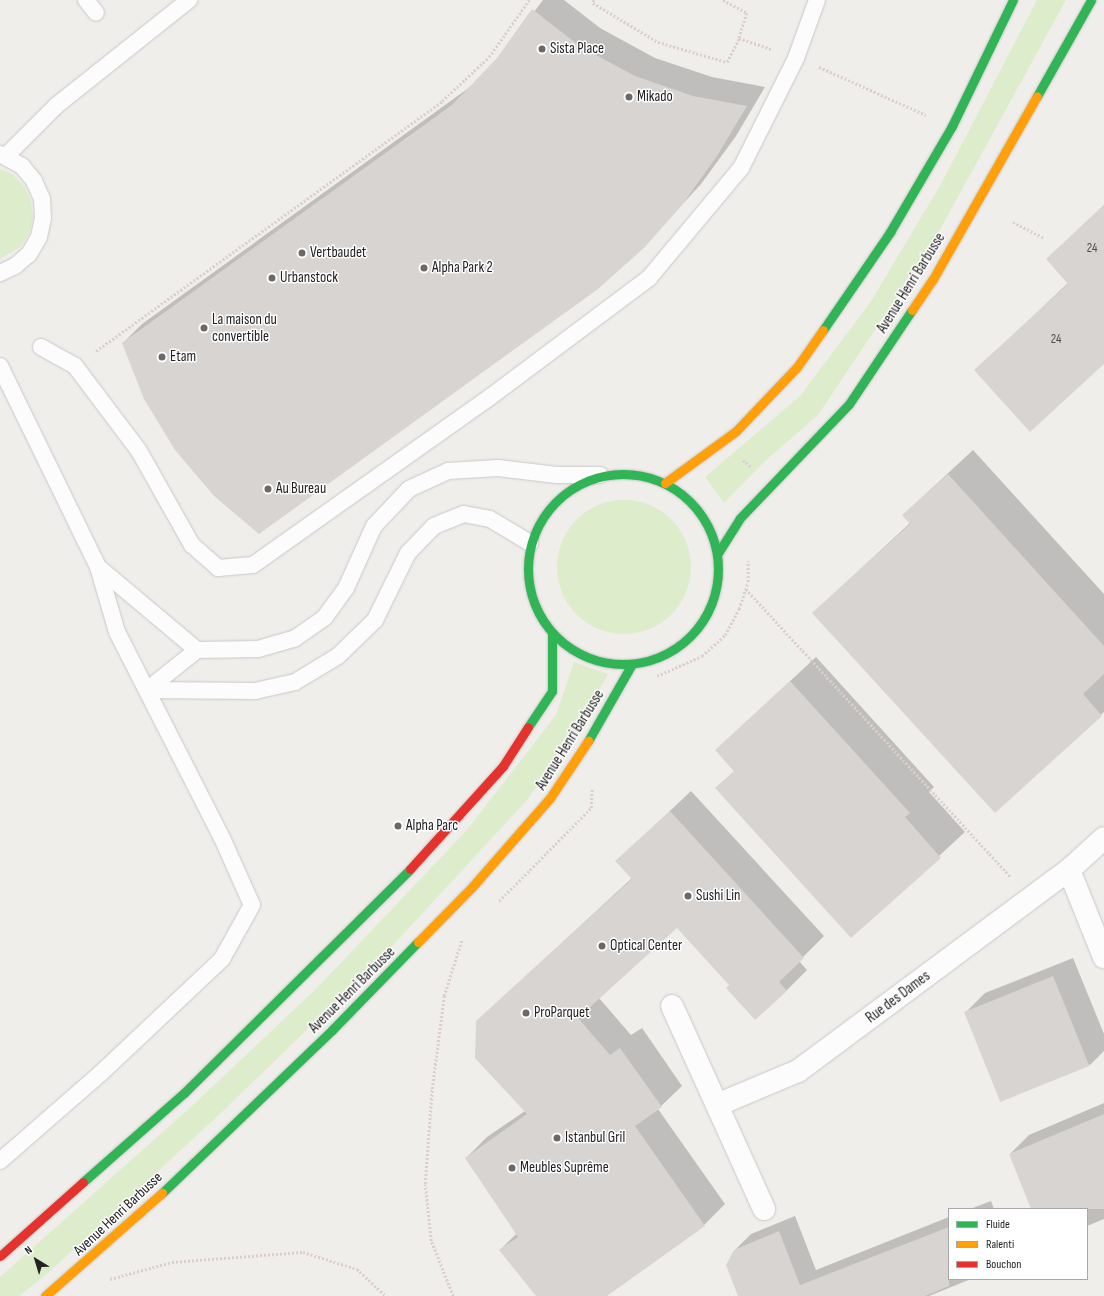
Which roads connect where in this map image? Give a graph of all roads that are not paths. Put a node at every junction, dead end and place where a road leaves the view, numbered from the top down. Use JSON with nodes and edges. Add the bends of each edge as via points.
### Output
{"nodes":[{"id":1,"x":86,"y":0,"type":"edge"},
{"id":2,"x":188,"y":0,"type":"edge"},
{"id":3,"x":817,"y":0,"type":"edge"},
{"id":4,"x":1013,"y":0,"type":"edge"},
{"id":5,"x":1091,"y":0,"type":"edge"},
{"id":6,"x":96,"y":13,"type":"dead end"},
{"id":7,"x":3,"y":155,"type":"edge"},
{"id":8,"x":0,"y":272,"type":"edge"},
{"id":9,"x":41,"y":347,"type":"dead end"},
{"id":10,"x":0,"y":366,"type":"edge"},
{"id":11,"x":600,"y":475,"type":"junction"},
{"id":12,"x":666,"y":483,"type":"junction"},
{"id":13,"x":530,"y":543,"type":"junction"},
{"id":14,"x":718,"y":553,"type":"junction"},
{"id":15,"x":98,"y":567,"type":"junction"},
{"id":16,"x":552,"y":634,"type":"junction"},
{"id":17,"x":197,"y":650,"type":"junction"},
{"id":18,"x":632,"y":664,"type":"junction"},
{"id":19,"x":147,"y":690,"type":"junction"},
{"id":20,"x":1104,"y":838,"type":"edge"},
{"id":21,"x":1069,"y":870,"type":"junction"},
{"id":22,"x":1104,"y":957,"type":"edge"},
{"id":23,"x":672,"y":1006,"type":"dead end"},
{"id":24,"x":717,"y":1105,"type":"junction"},
{"id":25,"x":0,"y":1161,"type":"edge"},
{"id":26,"x":764,"y":1209,"type":"dead end"},
{"id":27,"x":0,"y":1256,"type":"edge"},
{"id":28,"x":46,"y":1296,"type":"edge"}],
"edges":[{"from":1,"to":6,"type":"lane"},
{"from":2,"to":7,"type":"lane","via":[[57,105]]},
{"from":3,"to":9,"type":"lane","via":[[796,58],[741,168],[648,278],[490,397],[253,566],[218,568],[192,545],[139,451],[75,366]]},
{"from":4,"to":12,"type":"main road","via":[[952,126],[897,218],[797,367],[736,431]]},
{"from":5,"to":14,"type":"main road","name":"Avenue Henri Barbusse","via":[[933,279],[849,404],[745,512]]},
{"from":7,"to":8,"type":"lane","via":[[22,166],[34,181],[42,199],[43,218],[39,237],[29,254],[15,266]]},
{"from":10,"to":15,"type":"lane"},
{"from":11,"to":12,"type":"main road","via":[[633,473]]},
{"from":11,"to":13,"type":"main road","via":[[576,485],[556,500],[540,520]]},
{"from":11,"to":17,"type":"lane","via":[[557,475],[498,468],[448,471],[409,489],[374,526],[346,588],[325,617],[294,639],[258,649]]},
{"from":12,"to":14,"type":"main road","via":[[687,497],[703,517]]},
{"from":13,"to":16,"type":"main road","via":[[527,576],[534,607]]},
{"from":13,"to":19,"type":"lane","via":[[490,519],[464,514],[434,526],[408,554],[375,620],[338,656],[295,682],[255,691]]},
{"from":14,"to":18,"type":"main road","via":[[714,596],[702,622],[683,643],[659,657]]},
{"from":15,"to":17,"type":"lane"},
{"from":15,"to":19,"type":"lane","via":[[117,632]]},
{"from":16,"to":18,"type":"main road","via":[[575,652],[602,662]]},
{"from":16,"to":27,"type":"main road","via":[[552,691],[503,766],[387,894],[189,1088]]},
{"from":17,"to":19,"type":"lane"},
{"from":18,"to":28,"type":"main road","name":"Avenue Henri Barbusse","via":[[577,760],[550,798],[472,887],[326,1036],[126,1227]]},
{"from":19,"to":25,"type":"lane","via":[[222,838],[252,904],[222,959],[100,1073]]},
{"from":20,"to":21,"type":"street","name":"Rue des Dames"},
{"from":21,"to":22,"type":"street"},
{"from":21,"to":24,"type":"street","name":"Rue des Dames","via":[[798,1071]]},
{"from":23,"to":24,"type":"street"},
{"from":24,"to":26,"type":"street"}]}
